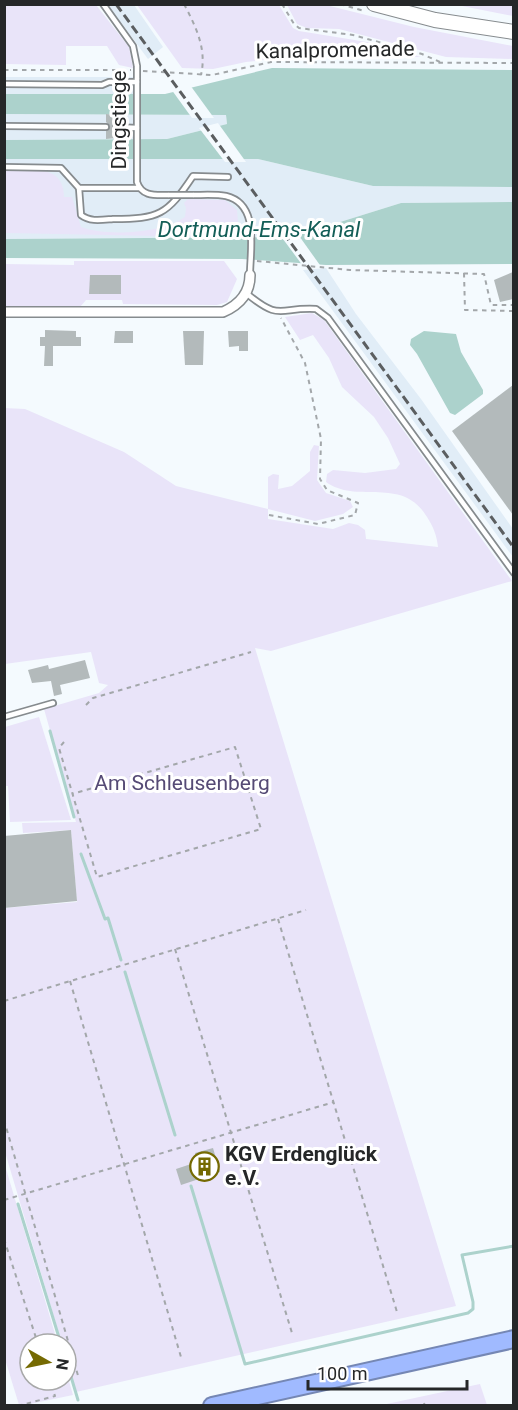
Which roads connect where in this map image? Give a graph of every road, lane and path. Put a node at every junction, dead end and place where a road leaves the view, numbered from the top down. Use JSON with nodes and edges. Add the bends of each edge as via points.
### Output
{"nodes":[{"id":1,"x":103,"y":4,"type":"edge"},
{"id":2,"x":184,"y":4,"type":"edge"},
{"id":3,"x":282,"y":4,"type":"edge"},
{"id":4,"x":374,"y":4,"type":"edge"},
{"id":5,"x":415,"y":10,"type":"edge"},
{"id":6,"x":513,"y":32,"type":"edge"},
{"id":7,"x":442,"y":63,"type":"junction"},
{"id":8,"x":513,"y":63,"type":"edge"},
{"id":9,"x":4,"y":70,"type":"edge"},
{"id":10,"x":201,"y":75,"type":"junction"},
{"id":11,"x":137,"y":80,"type":"junction"},
{"id":12,"x":4,"y":84,"type":"edge"},
{"id":13,"x":4,"y":126,"type":"edge"},
{"id":14,"x":106,"y":127,"type":"dead end"},
{"id":15,"x":116,"y":127,"type":"dead end"},
{"id":16,"x":137,"y":128,"type":"junction"},
{"id":17,"x":4,"y":167,"type":"edge"},
{"id":18,"x":228,"y":177,"type":"dead end"},
{"id":19,"x":79,"y":188,"type":"junction"},
{"id":20,"x":139,"y":188,"type":"junction"},
{"id":21,"x":257,"y":260,"type":"dead end"},
{"id":22,"x":464,"y":273,"type":"junction"},
{"id":23,"x":250,"y":275,"type":"joint"},
{"id":24,"x":246,"y":293,"type":"junction"},
{"id":25,"x":513,"y":305,"type":"edge"},
{"id":26,"x":513,"y":311,"type":"edge"},
{"id":27,"x":4,"y":312,"type":"edge"},
{"id":28,"x":278,"y":313,"type":"junction"},
{"id":29,"x":269,"y":514,"type":"dead end"},
{"id":30,"x":513,"y":573,"type":"edge"},
{"id":31,"x":251,"y":652,"type":"dead end"},
{"id":32,"x":53,"y":703,"type":"dead end"},
{"id":33,"x":86,"y":705,"type":"dead end"},
{"id":34,"x":4,"y":717,"type":"edge"},
{"id":35,"x":64,"y":742,"type":"dead end"},
{"id":36,"x":72,"y":794,"type":"junction"},
{"id":37,"x":306,"y":910,"type":"dead end"},
{"id":38,"x":278,"y":919,"type":"junction"},
{"id":39,"x":176,"y":949,"type":"junction"},
{"id":40,"x":70,"y":981,"type":"junction"},
{"id":41,"x":4,"y":1001,"type":"edge"},
{"id":42,"x":334,"y":1102,"type":"junction"},
{"id":43,"x":4,"y":1120,"type":"edge"},
{"id":44,"x":231,"y":1133,"type":"junction"},
{"id":45,"x":125,"y":1165,"type":"junction"},
{"id":46,"x":25,"y":1194,"type":"junction"},
{"id":47,"x":4,"y":1200,"type":"edge"},
{"id":48,"x":4,"y":1239,"type":"edge"},
{"id":49,"x":397,"y":1312,"type":"dead end"},
{"id":50,"x":34,"y":1332,"type":"edge"},
{"id":51,"x":292,"y":1333,"type":"dead end"},
{"id":52,"x":513,"y":1339,"type":"edge"},
{"id":53,"x":181,"y":1357,"type":"dead end"},
{"id":54,"x":79,"y":1379,"type":"dead end"},
{"id":55,"x":54,"y":1392,"type":"edge"},
{"id":56,"x":18,"y":1406,"type":"edge"},
{"id":57,"x":212,"y":1406,"type":"edge"}],
"edges":[{"from":1,"to":11,"type":"lane","name":"Dingstiege","bridge":true,"via":[[133,46]]},
{"from":2,"to":10,"type":"path","via":[[203,52]]},
{"from":3,"to":7,"type":"path","via":[[299,28],[353,35]]},
{"from":4,"to":5,"type":"main road"},
{"from":5,"to":6,"type":"main road"},
{"from":7,"to":8,"type":"path","name":"Kanalpromenade"},
{"from":7,"to":10,"type":"path","name":"Kanalpromenade","via":[[271,62]]},
{"from":9,"to":10,"type":"path","name":"Kanalpromenade"},
{"from":11,"to":12,"type":"lane","via":[[102,85]]},
{"from":11,"to":16,"type":"lane","name":"Dingstiege"},
{"from":13,"to":14,"type":"lane"},
{"from":15,"to":16,"type":"lane"},
{"from":16,"to":20,"type":"lane","name":"Dingstiege"},
{"from":17,"to":19,"type":"lane","via":[[61,168]]},
{"from":18,"to":19,"type":"lane","via":[[193,176],[165,211],[144,219],[86,218],[79,206]]},
{"from":19,"to":20,"type":"lane"},
{"from":20,"to":23,"type":"lane","name":"Dingstiege","bridge":true,"via":[[147,194],[225,196],[235,200],[246,210],[251,239]]},
{"from":21,"to":22,"type":"path","via":[[350,270]]},
{"from":22,"to":25,"type":"path","via":[[484,274],[491,305]]},
{"from":22,"to":26,"type":"path","via":[[465,310]]},
{"from":23,"to":24,"type":"street"},
{"from":24,"to":27,"type":"street","via":[[230,309],[212,313]]},
{"from":24,"to":28,"type":"lane"},
{"from":28,"to":29,"type":"path","via":[[305,363],[321,439],[320,479],[327,489],[358,503],[359,508],[356,515],[318,524]]},
{"from":28,"to":30,"type":"lane","via":[[316,309],[328,318]]},
{"from":31,"to":33,"type":"path","via":[[93,698]]},
{"from":32,"to":34,"type":"lane"},
{"from":35,"to":36,"type":"path","via":[[59,748]]},
{"from":36,"to":36,"type":"path","via":[[97,877],[261,829],[235,747]]},
{"from":37,"to":38,"type":"path"},
{"from":38,"to":39,"type":"path"},
{"from":38,"to":42,"type":"path"},
{"from":39,"to":40,"type":"path"},
{"from":39,"to":44,"type":"path"},
{"from":40,"to":41,"type":"path"},
{"from":40,"to":45,"type":"path"},
{"from":42,"to":44,"type":"path"},
{"from":42,"to":49,"type":"path"},
{"from":43,"to":46,"type":"path"},
{"from":44,"to":45,"type":"path"},
{"from":44,"to":51,"type":"path"},
{"from":45,"to":46,"type":"path"},
{"from":45,"to":53,"type":"path"},
{"from":46,"to":47,"type":"path"},
{"from":46,"to":54,"type":"path"},
{"from":48,"to":50,"type":"path"},
{"from":52,"to":57,"type":"highway"},
{"from":55,"to":56,"type":"path","via":[[55,1396]]}]}
